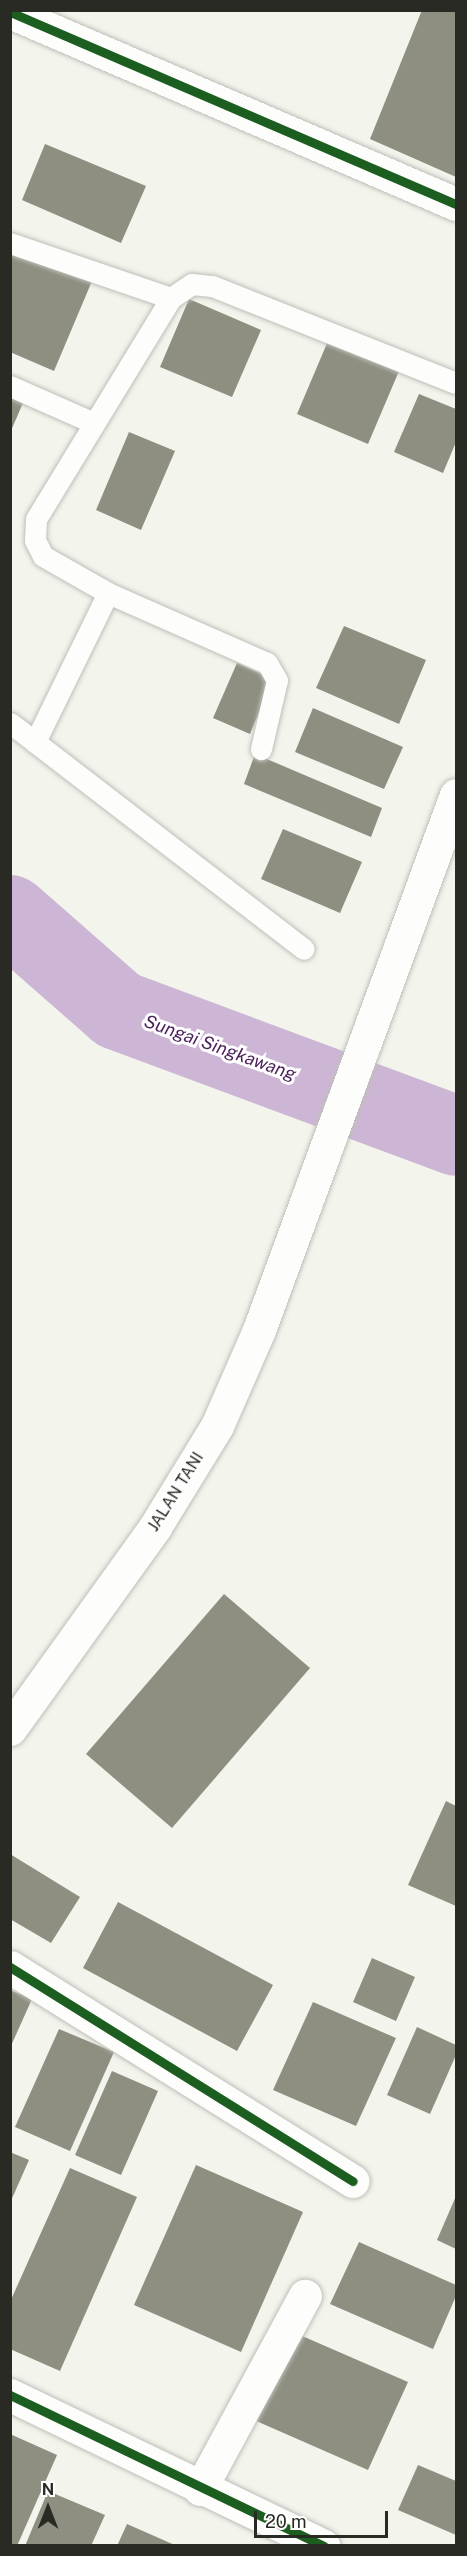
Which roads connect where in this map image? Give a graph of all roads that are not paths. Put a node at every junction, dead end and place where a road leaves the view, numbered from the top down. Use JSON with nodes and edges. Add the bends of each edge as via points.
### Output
{"nodes":[{"id":1,"x":10,"y":12,"type":"edge"},
{"id":2,"x":456,"y":204,"type":"edge"},
{"id":3,"x":10,"y":243,"type":"edge"},
{"id":4,"x":171,"y":298,"type":"junction"},
{"id":5,"x":456,"y":383,"type":"edge"},
{"id":6,"x":10,"y":386,"type":"edge"},
{"id":7,"x":94,"y":423,"type":"junction"},
{"id":8,"x":108,"y":592,"type":"junction"},
{"id":9,"x":10,"y":723,"type":"edge"},
{"id":10,"x":35,"y":741,"type":"junction"},
{"id":11,"x":261,"y":749,"type":"dead end"},
{"id":12,"x":456,"y":795,"type":"edge"},
{"id":13,"x":304,"y":949,"type":"dead end"},
{"id":14,"x":10,"y":1729,"type":"edge"},
{"id":15,"x":10,"y":1967,"type":"edge"},
{"id":16,"x":353,"y":2181,"type":"dead end"},
{"id":17,"x":305,"y":2296,"type":"dead end"},
{"id":18,"x":10,"y":2395,"type":"edge"},
{"id":19,"x":200,"y":2489,"type":"junction"},
{"id":20,"x":324,"y":2546,"type":"edge"}],
"edges":[{"from":1,"to":2,"type":"main road"},
{"from":3,"to":4,"type":"lane"},
{"from":4,"to":5,"type":"lane","via":[[192,284],[212,286]]},
{"from":4,"to":7,"type":"lane"},
{"from":6,"to":7,"type":"lane"},
{"from":7,"to":8,"type":"lane","via":[[36,519],[35,540],[43,556]]},
{"from":8,"to":10,"type":"lane"},
{"from":8,"to":11,"type":"lane","via":[[267,663],[277,680]]},
{"from":9,"to":10,"type":"lane"},
{"from":10,"to":13,"type":"lane"},
{"from":12,"to":14,"type":"main road","name":"JALAN TANI","via":[[259,1330],[217,1426],[155,1527]]},
{"from":15,"to":16,"type":"main road"},
{"from":17,"to":19,"type":"main road"},
{"from":18,"to":19,"type":"main road"},
{"from":19,"to":20,"type":"main road"}]}
